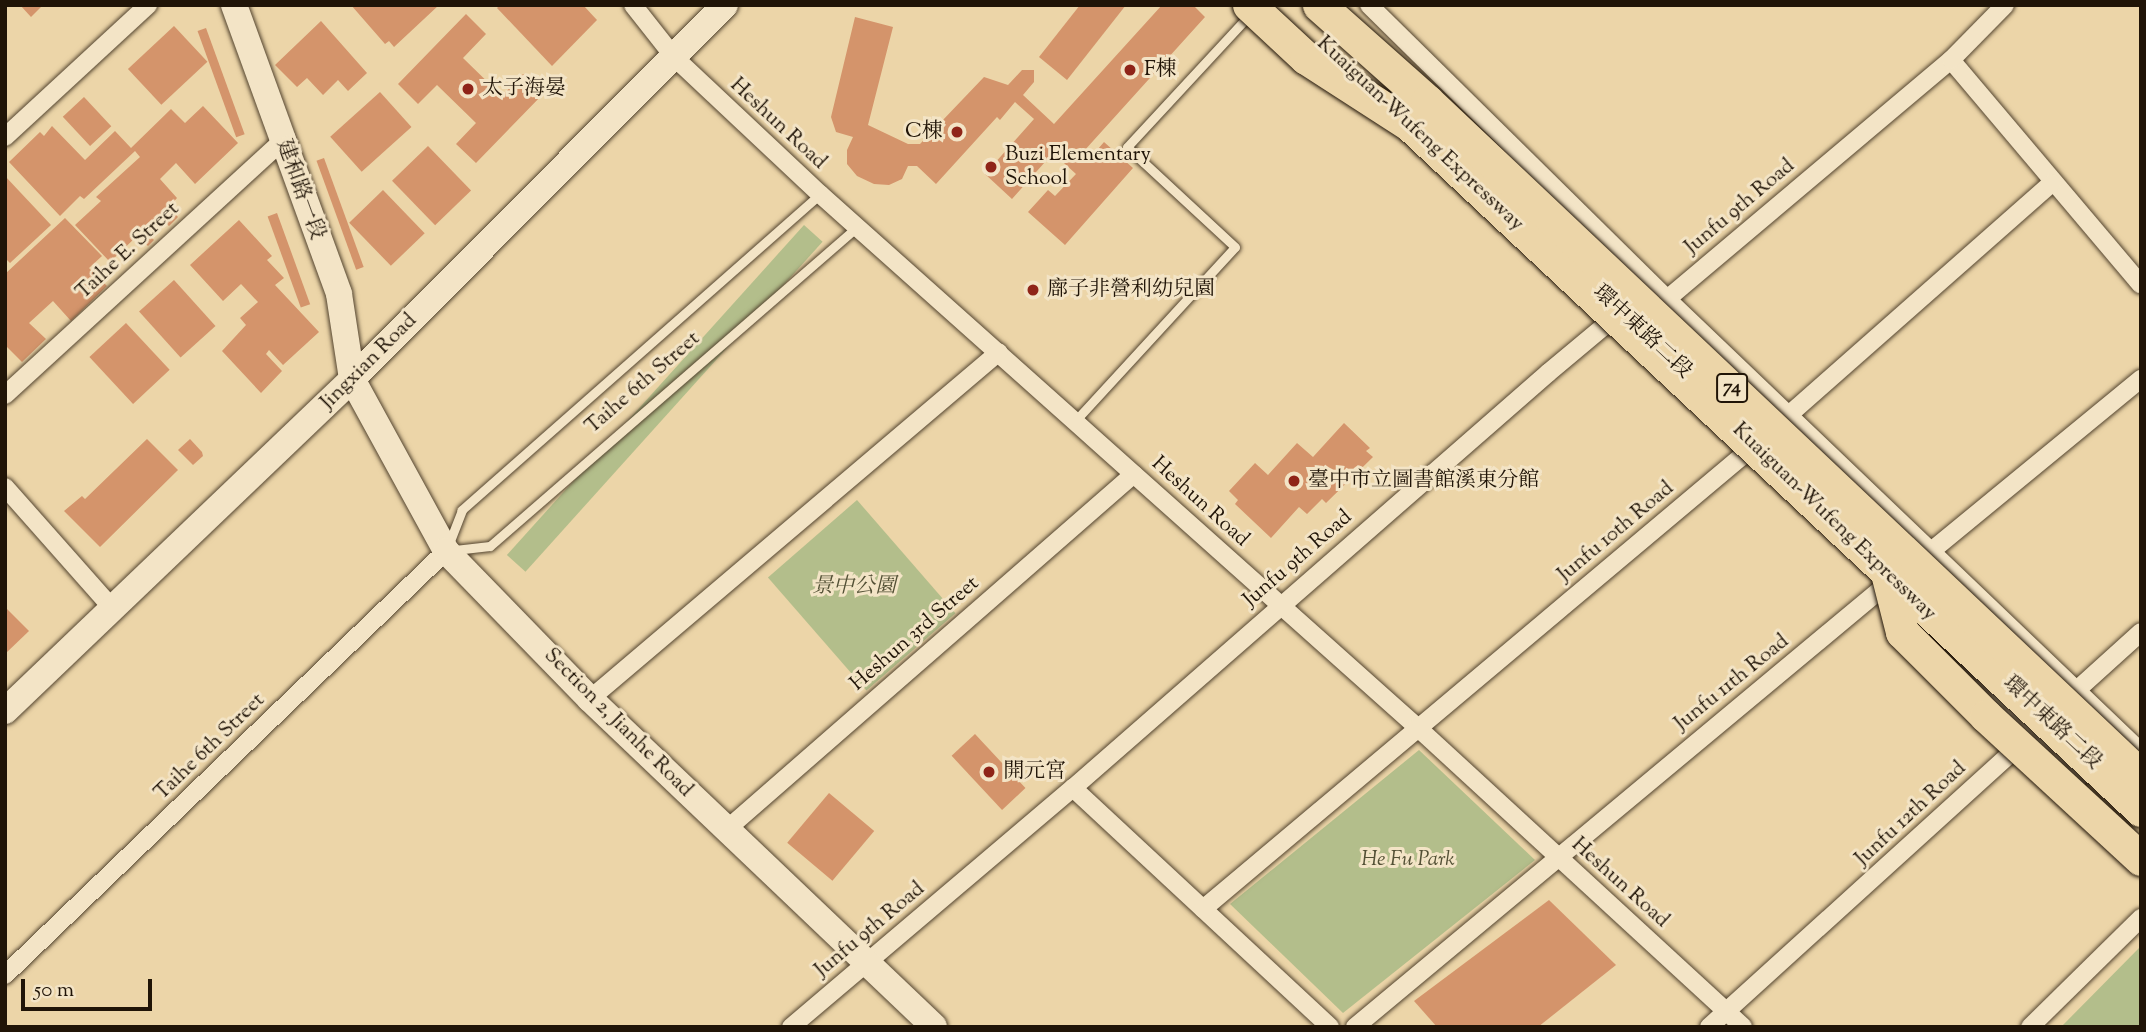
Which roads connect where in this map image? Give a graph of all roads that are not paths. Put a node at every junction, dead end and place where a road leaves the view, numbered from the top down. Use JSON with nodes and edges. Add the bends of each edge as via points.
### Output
{"nodes":[{"id":1,"x":148,"y":5,"type":"edge"},
{"id":2,"x":234,"y":5,"type":"edge"},
{"id":3,"x":633,"y":5,"type":"edge"},
{"id":4,"x":725,"y":5,"type":"edge"},
{"id":5,"x":1249,"y":5,"type":"edge"},
{"id":6,"x":1260,"y":5,"type":"edge"},
{"id":7,"x":1281,"y":5,"type":"edge"},
{"id":8,"x":1319,"y":5,"type":"edge"},
{"id":9,"x":1369,"y":5,"type":"edge"},
{"id":10,"x":2005,"y":5,"type":"edge"},
{"id":11,"x":1346,"y":20,"type":"edge"},
{"id":12,"x":674,"y":57,"type":"junction"},
{"id":13,"x":1951,"y":60,"type":"junction"},
{"id":14,"x":1410,"y":125,"type":"junction"},
{"id":15,"x":5,"y":137,"type":"edge"},
{"id":16,"x":282,"y":141,"type":"junction"},
{"id":17,"x":2052,"y":183,"type":"junction"},
{"id":18,"x":820,"y":194,"type":"junction"},
{"id":19,"x":858,"y":226,"type":"junction"},
{"id":20,"x":2141,"y":285,"type":"edge"},
{"id":21,"x":1667,"y":299,"type":"junction"},
{"id":22,"x":1603,"y":327,"type":"junction"},
{"id":23,"x":999,"y":352,"type":"junction"},
{"id":24,"x":352,"y":379,"type":"junction"},
{"id":25,"x":2141,"y":379,"type":"edge"},
{"id":26,"x":5,"y":395,"type":"edge"},
{"id":27,"x":1789,"y":416,"type":"junction"},
{"id":28,"x":1075,"y":421,"type":"junction"},
{"id":29,"x":1741,"y":457,"type":"junction"},
{"id":30,"x":1134,"y":474,"type":"junction"},
{"id":31,"x":5,"y":487,"type":"edge"},
{"id":32,"x":1933,"y":550,"type":"junction"},
{"id":33,"x":446,"y":551,"type":"junction"},
{"id":34,"x":1884,"y":581,"type":"junction"},
{"id":35,"x":1279,"y":605,"type":"junction"},
{"id":36,"x":112,"y":608,"type":"junction"},
{"id":37,"x":2141,"y":632,"type":"edge"},
{"id":38,"x":2075,"y":691,"type":"junction"},
{"id":39,"x":590,"y":699,"type":"junction"},
{"id":40,"x":5,"y":711,"type":"edge"},
{"id":41,"x":1417,"y":727,"type":"junction"},
{"id":42,"x":2031,"y":734,"type":"junction"},
{"id":43,"x":2141,"y":752,"type":"edge"},
{"id":44,"x":2141,"y":776,"type":"edge"},
{"id":45,"x":1073,"y":788,"type":"junction"},
{"id":46,"x":2141,"y":810,"type":"edge"},
{"id":47,"x":726,"y":830,"type":"junction"},
{"id":48,"x":2141,"y":838,"type":"edge"},
{"id":49,"x":1557,"y":858,"type":"junction"},
{"id":50,"x":2141,"y":859,"type":"edge"},
{"id":51,"x":1203,"y":909,"type":"junction"},
{"id":52,"x":2141,"y":918,"type":"edge"},
{"id":53,"x":868,"y":962,"type":"junction"},
{"id":54,"x":5,"y":975,"type":"edge"},
{"id":55,"x":1728,"y":1013,"type":"junction"},
{"id":56,"x":791,"y":1027,"type":"edge"},
{"id":57,"x":934,"y":1027,"type":"edge"},
{"id":58,"x":1330,"y":1027,"type":"edge"},
{"id":59,"x":1355,"y":1027,"type":"edge"},
{"id":60,"x":1709,"y":1027,"type":"edge"},
{"id":61,"x":1743,"y":1027,"type":"edge"},
{"id":62,"x":2030,"y":1027,"type":"edge"}],
"edges":[{"from":1,"to":15,"type":"street"},
{"from":2,"to":16,"type":"street","name":"建和路一段"},
{"from":3,"to":12,"type":"street","name":"Heshun Road"},
{"from":4,"to":12,"type":"street","name":"Jingxian Road"},
{"from":5,"to":14,"type":"highway","bridge":true,"via":[[1306,58]]},
{"from":6,"to":22,"type":"street","name":"環中東路二段"},
{"from":6,"to":28,"type":"lane","via":[[1127,147],[1236,247]]},
{"from":7,"to":14,"type":"highway","name":"Kuaiguan-Wufeng Expressway","number":"74","bridge":true},
{"from":8,"to":11,"type":"highway","name":"Kuaiguan-Wufeng Expressway","number":"74","bridge":true},
{"from":9,"to":21,"type":"street","name":"環中東路二段"},
{"from":10,"to":13,"type":"street","name":"Junfu 9th Road"},
{"from":11,"to":44,"type":"highway","name":"Kuaiguan-Wufeng Expressway","number":"74","bridge":true},
{"from":12,"to":18,"type":"street","name":"Heshun Road"},
{"from":12,"to":24,"type":"street","name":"Jingxian Road"},
{"from":13,"to":17,"type":"street"},
{"from":13,"to":21,"type":"street","name":"Junfu 9th Road"},
{"from":14,"to":34,"type":"highway","name":"Kuaiguan-Wufeng Expressway","number":"74","bridge":true},
{"from":16,"to":24,"type":"street","name":"建和路一段","via":[[339,294]]},
{"from":16,"to":26,"type":"street","name":"Taihe E. Street"},
{"from":17,"to":20,"type":"street"},
{"from":17,"to":27,"type":"street","name":"Junfu 10th Road"},
{"from":18,"to":19,"type":"street","name":"Heshun Road"},
{"from":18,"to":33,"type":"lane","name":"Taihe 6th Street","via":[[462,510]]},
{"from":19,"to":23,"type":"street","name":"Heshun Road"},
{"from":19,"to":33,"type":"lane","name":"Taihe 6th Street","via":[[490,546]]},
{"from":21,"to":22,"type":"street","name":"Junfu 9th Road"},
{"from":21,"to":27,"type":"street","name":"環中東路二段"},
{"from":22,"to":29,"type":"street","name":"環中東路二段"},
{"from":22,"to":35,"type":"street","name":"Junfu 9th Road"},
{"from":23,"to":28,"type":"street","name":"Heshun Road"},
{"from":23,"to":39,"type":"street"},
{"from":24,"to":33,"type":"street","name":"Section 2, Jianhe Road"},
{"from":24,"to":36,"type":"street","name":"Jingxian Road"},
{"from":25,"to":32,"type":"street","name":"Junfu 11th Road"},
{"from":27,"to":29,"type":"street","name":"Junfu 10th Road"},
{"from":27,"to":32,"type":"street","name":"環中東路二段"},
{"from":28,"to":30,"type":"street","name":"Heshun Road"},
{"from":29,"to":34,"type":"street","name":"環中東路二段"},
{"from":29,"to":41,"type":"street","name":"Junfu 10th Road"},
{"from":30,"to":35,"type":"street","name":"Heshun Road"},
{"from":30,"to":47,"type":"street","name":"Heshun 3rd Street"},
{"from":31,"to":36,"type":"street"},
{"from":32,"to":34,"type":"street","name":"Junfu 11th Road"},
{"from":32,"to":38,"type":"street","name":"環中東路二段"},
{"from":33,"to":39,"type":"street","name":"Section 2, Jianhe Road"},
{"from":33,"to":54,"type":"street","name":"Taihe 6th Street"},
{"from":34,"to":42,"type":"street","name":"環中東路二段"},
{"from":34,"to":46,"type":"highway","name":"Kuaiguan-Wufeng Expressway","number":"74","bridge":true},
{"from":34,"to":49,"type":"street","name":"Junfu 11th Road"},
{"from":34,"to":50,"type":"highway","bridge":true,"via":[[1902,632]]},
{"from":35,"to":41,"type":"street","name":"Heshun Road"},
{"from":35,"to":45,"type":"street","name":"Junfu 9th Road"},
{"from":36,"to":40,"type":"street","name":"Jingxian Road"},
{"from":37,"to":38,"type":"street","name":"Junfu 12th Road"},
{"from":38,"to":42,"type":"street","name":"Junfu 12th Road"},
{"from":38,"to":43,"type":"street","name":"環中東路二段"},
{"from":39,"to":47,"type":"street","name":"Section 2, Jianhe Road"},
{"from":41,"to":49,"type":"street","name":"Heshun Road"},
{"from":41,"to":51,"type":"street","name":"Junfu 10th Road"},
{"from":42,"to":48,"type":"street","name":"環中東路二段"},
{"from":42,"to":55,"type":"street","name":"Junfu 12th Road"},
{"from":45,"to":51,"type":"street"},
{"from":45,"to":53,"type":"street","name":"Junfu 9th Road"},
{"from":47,"to":53,"type":"street","name":"Section 2, Jianhe Road"},
{"from":49,"to":55,"type":"street","name":"Heshun Road"},
{"from":49,"to":59,"type":"street","name":"Junfu 11th Road"},
{"from":51,"to":58,"type":"street"},
{"from":52,"to":62,"type":"street"},
{"from":53,"to":56,"type":"street","name":"Junfu 9th Road"},
{"from":53,"to":57,"type":"street","name":"Section 2, Jianhe Road"},
{"from":55,"to":60,"type":"street","name":"Junfu 12th Road"},
{"from":55,"to":61,"type":"street","name":"Heshun Road"}]}
